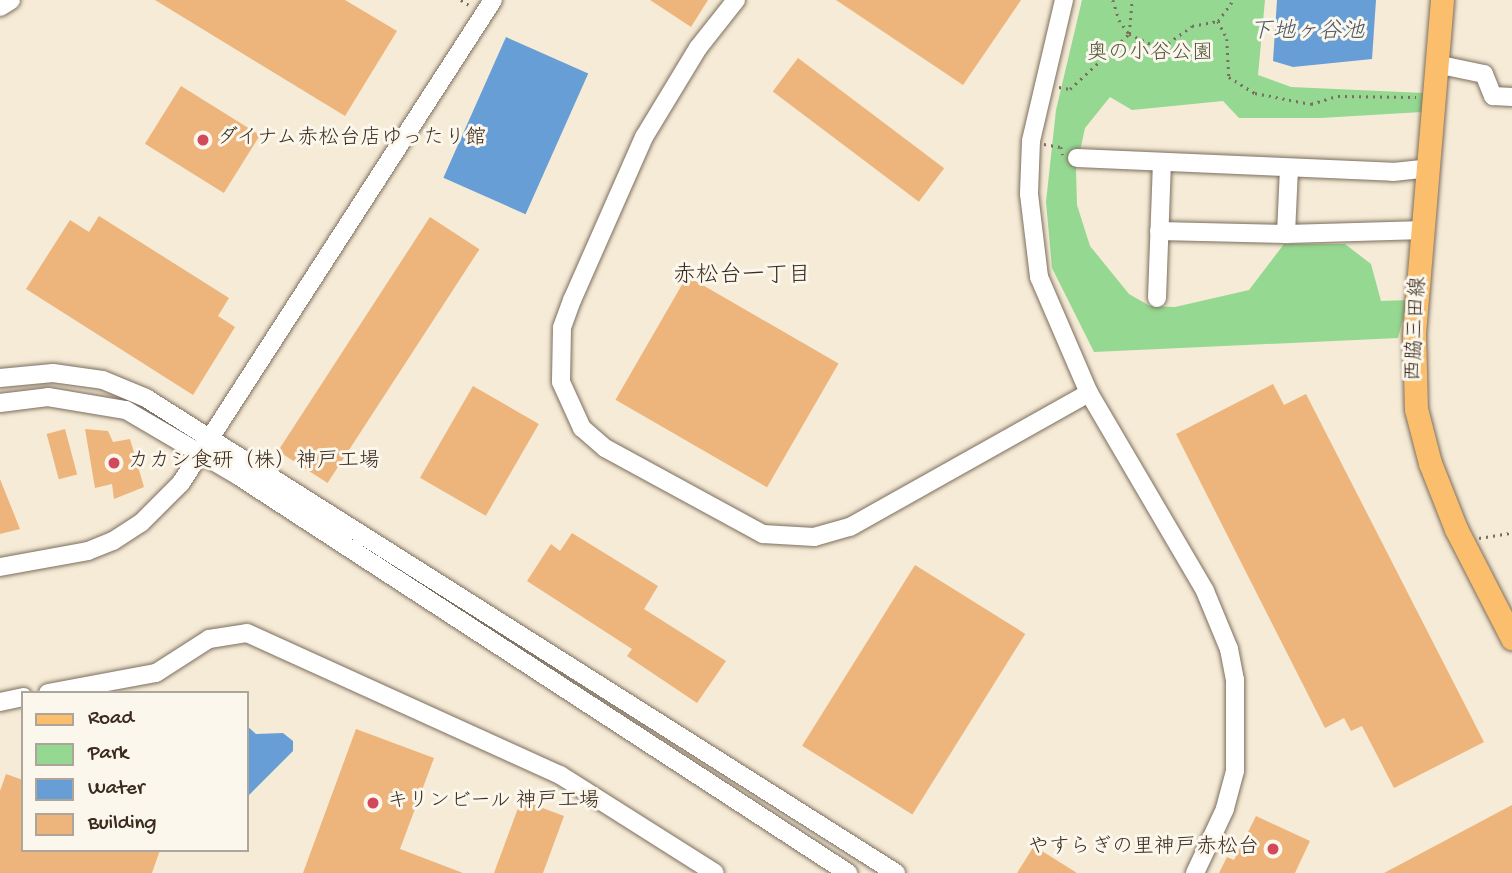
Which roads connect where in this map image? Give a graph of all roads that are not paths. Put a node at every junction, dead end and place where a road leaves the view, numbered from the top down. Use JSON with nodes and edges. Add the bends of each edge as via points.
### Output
{"nodes":[{"id":1,"x":10,"y":0,"type":"edge"},
{"id":2,"x":493,"y":0,"type":"edge"},
{"id":3,"x":736,"y":0,"type":"edge"},
{"id":4,"x":1064,"y":0,"type":"edge"},
{"id":5,"x":1441,"y":0,"type":"edge"},
{"id":6,"x":0,"y":7,"type":"edge"},
{"id":7,"x":1436,"y":64,"type":"junction"},
{"id":8,"x":1512,"y":97,"type":"edge"},
{"id":9,"x":1070,"y":158,"type":"road end"},
{"id":10,"x":1161,"y":164,"type":"junction"},
{"id":11,"x":1430,"y":168,"type":"junction"},
{"id":12,"x":1289,"y":169,"type":"junction"},
{"id":13,"x":1424,"y":230,"type":"junction"},
{"id":14,"x":1159,"y":231,"type":"junction"},
{"id":15,"x":1286,"y":234,"type":"junction"},
{"id":16,"x":1157,"y":298,"type":"dead end"},
{"id":17,"x":0,"y":378,"type":"edge"},
{"id":18,"x":1089,"y":393,"type":"junction"},
{"id":19,"x":0,"y":403,"type":"edge"},
{"id":20,"x":207,"y":447,"type":"junction"},
{"id":21,"x":0,"y":567,"type":"edge"},
{"id":22,"x":1512,"y":638,"type":"edge"},
{"id":23,"x":59,"y":691,"type":"edge"},
{"id":24,"x":21,"y":697,"type":"edge"},
{"id":25,"x":0,"y":702,"type":"edge"},
{"id":26,"x":715,"y":873,"type":"edge"},
{"id":27,"x":848,"y":873,"type":"edge"},
{"id":28,"x":896,"y":873,"type":"edge"},
{"id":29,"x":1195,"y":873,"type":"edge"}],
"edges":[{"from":1,"to":6,"type":"street"},
{"from":2,"to":20,"type":"street"},
{"from":3,"to":18,"type":"street","via":[[698,48],[644,136],[572,300],[562,328],[561,382],[582,428],[605,448],[763,534],[814,537],[850,527]]},
{"from":4,"to":18,"type":"street","via":[[1031,141],[1029,194],[1039,276]]},
{"from":5,"to":7,"type":"main road","name":"西脇三田線"},
{"from":7,"to":8,"type":"street","via":[[1484,74],[1493,96]]},
{"from":7,"to":11,"type":"main road","name":"西脇三田線"},
{"from":9,"to":10,"type":"street"},
{"from":10,"to":12,"type":"street"},
{"from":10,"to":14,"type":"street"},
{"from":11,"to":12,"type":"street"},
{"from":11,"to":13,"type":"main road","name":"西脇三田線"},
{"from":12,"to":15,"type":"street"},
{"from":13,"to":15,"type":"street"},
{"from":13,"to":22,"type":"main road","name":"西脇三田線","via":[[1412,372],[1416,410],[1430,463],[1462,542]]},
{"from":14,"to":15,"type":"street"},
{"from":14,"to":16,"type":"street"},
{"from":17,"to":20,"type":"street","via":[[53,373],[103,380],[146,398]]},
{"from":18,"to":29,"type":"street","via":[[1205,591],[1229,649],[1239,711],[1236,771],[1225,809]]},
{"from":19,"to":20,"type":"street","via":[[48,397],[126,410]]},
{"from":20,"to":21,"type":"street","via":[[163,503],[113,541],[88,551]]},
{"from":20,"to":27,"type":"street"},
{"from":20,"to":28,"type":"street"},
{"from":23,"to":26,"type":"street","via":[[156,673],[209,639],[247,633],[560,775]]},
{"from":24,"to":25,"type":"street"}]}
